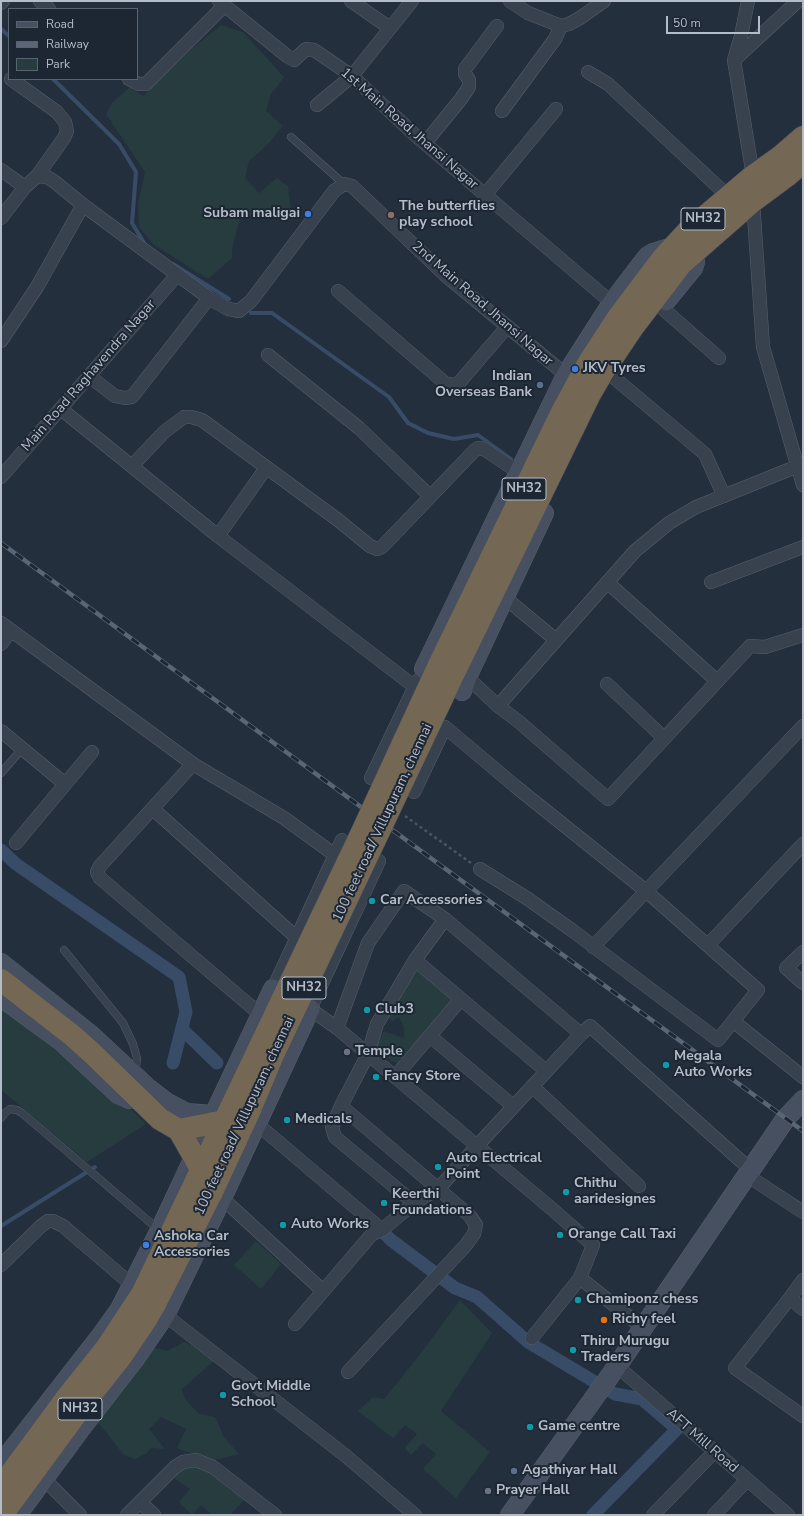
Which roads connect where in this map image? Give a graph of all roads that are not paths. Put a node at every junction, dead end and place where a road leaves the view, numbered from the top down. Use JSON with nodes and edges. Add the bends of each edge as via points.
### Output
{"nodes":[{"id":1,"x":40,"y":1,"type":"edge"},
{"id":2,"x":351,"y":1,"type":"edge"},
{"id":3,"x":412,"y":1,"type":"edge"},
{"id":4,"x":510,"y":1,"type":"edge"},
{"id":5,"x":604,"y":1,"type":"edge"},
{"id":6,"x":748,"y":1,"type":"edge"},
{"id":7,"x":798,"y":1,"type":"edge"},
{"id":8,"x":222,"y":3,"type":"edge"},
{"id":9,"x":48,"y":8,"type":"edge"},
{"id":10,"x":497,"y":26,"type":"dead end"},
{"id":11,"x":561,"y":26,"type":"junction"},
{"id":12,"x":390,"y":28,"type":"junction"},
{"id":13,"x":734,"y":60,"type":"junction"},
{"id":14,"x":588,"y":72,"type":"dead end"},
{"id":15,"x":352,"y":76,"type":"junction"},
{"id":16,"x":13,"y":80,"type":"edge"},
{"id":17,"x":131,"y":80,"type":"edge"},
{"id":18,"x":317,"y":105,"type":"dead end"},
{"id":19,"x":556,"y":109,"type":"dead end"},
{"id":20,"x":502,"y":111,"type":"dead end"},
{"id":21,"x":291,"y":137,"type":"dead end"},
{"id":22,"x":803,"y":137,"type":"edge"},
{"id":23,"x":425,"y":143,"type":"junction"},
{"id":24,"x":803,"y":162,"type":"edge"},
{"id":25,"x":1,"y":170,"type":"edge"},
{"id":26,"x":37,"y":176,"type":"junction"},
{"id":27,"x":753,"y":176,"type":"junction"},
{"id":28,"x":344,"y":184,"type":"junction"},
{"id":29,"x":25,"y":187,"type":"junction"},
{"id":30,"x":485,"y":195,"type":"junction"},
{"id":31,"x":729,"y":197,"type":"junction"},
{"id":32,"x":753,"y":201,"type":"junction"},
{"id":33,"x":83,"y":205,"type":"junction"},
{"id":34,"x":1,"y":218,"type":"edge"},
{"id":35,"x":672,"y":247,"type":"junction"},
{"id":36,"x":693,"y":253,"type":"junction"},
{"id":37,"x":177,"y":275,"type":"junction"},
{"id":38,"x":338,"y":291,"type":"dead end"},
{"id":39,"x":209,"y":298,"type":"junction"},
{"id":40,"x":612,"y":303,"type":"junction"},
{"id":41,"x":661,"y":307,"type":"junction"},
{"id":42,"x":507,"y":327,"type":"junction"},
{"id":43,"x":1,"y":341,"type":"edge"},
{"id":44,"x":268,"y":355,"type":"dead end"},
{"id":45,"x":719,"y":358,"type":"dead end"},
{"id":46,"x":566,"y":375,"type":"junction"},
{"id":47,"x":89,"y":376,"type":"junction"},
{"id":48,"x":612,"y":376,"type":"junction"},
{"id":49,"x":61,"y":408,"type":"junction"},
{"id":50,"x":132,"y":466,"type":"junction"},
{"id":51,"x":798,"y":466,"type":"junction"},
{"id":52,"x":266,"y":468,"type":"junction"},
{"id":53,"x":518,"y":472,"type":"junction"},
{"id":54,"x":1,"y":477,"type":"edge"},
{"id":55,"x":803,"y":485,"type":"edge"},
{"id":56,"x":430,"y":496,"type":"junction"},
{"id":57,"x":724,"y":496,"type":"junction"},
{"id":58,"x":218,"y":536,"type":"junction"},
{"id":59,"x":803,"y":547,"type":"edge"},
{"id":60,"x":607,"y":582,"type":"junction"},
{"id":61,"x":711,"y":582,"type":"dead end"},
{"id":62,"x":504,"y":597,"type":"junction"},
{"id":63,"x":6,"y":627,"type":"edge"},
{"id":64,"x":803,"y":635,"type":"edge"},
{"id":65,"x":556,"y":640,"type":"junction"},
{"id":66,"x":1,"y":644,"type":"edge"},
{"id":67,"x":449,"y":676,"type":"junction"},
{"id":68,"x":717,"y":682,"type":"junction"},
{"id":69,"x":606,"y":684,"type":"dead end"},
{"id":70,"x":415,"y":687,"type":"junction"},
{"id":71,"x":498,"y":706,"type":"junction"},
{"id":72,"x":803,"y":726,"type":"edge"},
{"id":73,"x":1,"y":732,"type":"edge"},
{"id":74,"x":664,"y":738,"type":"junction"},
{"id":75,"x":22,"y":749,"type":"junction"},
{"id":76,"x":92,"y":752,"type":"dead end"},
{"id":77,"x":193,"y":764,"type":"junction"},
{"id":78,"x":1,"y":773,"type":"edge"},
{"id":79,"x":371,"y":778,"type":"dead end"},
{"id":80,"x":65,"y":784,"type":"junction"},
{"id":81,"x":414,"y":792,"type":"road end"},
{"id":82,"x":153,"y":808,"type":"junction"},
{"id":83,"x":342,"y":840,"type":"dead end"},
{"id":84,"x":16,"y":843,"type":"dead end"},
{"id":85,"x":803,"y":844,"type":"edge"},
{"id":86,"x":335,"y":855,"type":"junction"},
{"id":87,"x":379,"y":861,"type":"dead end"},
{"id":88,"x":480,"y":869,"type":"road end"},
{"id":89,"x":646,"y":891,"type":"junction"},
{"id":90,"x":445,"y":919,"type":"junction"},
{"id":91,"x":297,"y":938,"type":"junction"},
{"id":92,"x":708,"y":945,"type":"junction"},
{"id":93,"x":593,"y":947,"type":"junction"},
{"id":94,"x":64,"y":950,"type":"dead end"},
{"id":95,"x":803,"y":952,"type":"edge"},
{"id":96,"x":415,"y":960,"type":"junction"},
{"id":97,"x":1,"y":963,"type":"edge"},
{"id":98,"x":1,"y":980,"type":"edge"},
{"id":99,"x":803,"y":983,"type":"edge"},
{"id":100,"x":273,"y":989,"type":"junction"},
{"id":101,"x":1,"y":996,"type":"edge"},
{"id":102,"x":461,"y":999,"type":"junction"},
{"id":103,"x":310,"y":1010,"type":"junction"},
{"id":104,"x":261,"y":1015,"type":"junction"},
{"id":105,"x":733,"y":1022,"type":"junction"},
{"id":106,"x":337,"y":1028,"type":"junction"},
{"id":107,"x":581,"y":1034,"type":"junction"},
{"id":108,"x":430,"y":1036,"type":"junction"},
{"id":109,"x":368,"y":1054,"type":"junction"},
{"id":110,"x":546,"y":1071,"type":"junction"},
{"id":111,"x":133,"y":1073,"type":"junction"},
{"id":112,"x":395,"y":1077,"type":"junction"},
{"id":113,"x":803,"y":1077,"type":"edge"},
{"id":114,"x":532,"y":1086,"type":"junction"},
{"id":115,"x":149,"y":1089,"type":"junction"},
{"id":116,"x":803,"y":1100,"type":"edge"},
{"id":117,"x":341,"y":1106,"type":"junction"},
{"id":118,"x":513,"y":1106,"type":"junction"},
{"id":119,"x":1,"y":1118,"type":"edge"},
{"id":120,"x":218,"y":1118,"type":"junction"},
{"id":121,"x":256,"y":1123,"type":"junction"},
{"id":122,"x":179,"y":1130,"type":"junction"},
{"id":123,"x":477,"y":1146,"type":"junction"},
{"id":124,"x":201,"y":1169,"type":"junction"},
{"id":125,"x":750,"y":1173,"type":"junction"},
{"id":126,"x":639,"y":1186,"type":"dead end"},
{"id":127,"x":438,"y":1189,"type":"junction"},
{"id":128,"x":222,"y":1198,"type":"junction"},
{"id":129,"x":414,"y":1203,"type":"junction"},
{"id":130,"x":803,"y":1212,"type":"edge"},
{"id":131,"x":160,"y":1230,"type":"junction"},
{"id":132,"x":382,"y":1230,"type":"junction"},
{"id":133,"x":1,"y":1265,"type":"edge"},
{"id":134,"x":580,"y":1278,"type":"junction"},
{"id":135,"x":803,"y":1280,"type":"edge"},
{"id":136,"x":323,"y":1291,"type":"junction"},
{"id":137,"x":150,"y":1297,"type":"junction"},
{"id":138,"x":790,"y":1298,"type":"junction"},
{"id":139,"x":803,"y":1309,"type":"edge"},
{"id":140,"x":295,"y":1324,"type":"dead end"},
{"id":141,"x":643,"y":1328,"type":"junction"},
{"id":142,"x":532,"y":1338,"type":"dead end"},
{"id":143,"x":615,"y":1369,"type":"junction"},
{"id":144,"x":348,"y":1372,"type":"dead end"},
{"id":145,"x":803,"y":1416,"type":"edge"},
{"id":146,"x":715,"y":1451,"type":"junction"},
{"id":147,"x":1,"y":1464,"type":"edge"},
{"id":148,"x":44,"y":1478,"type":"junction"},
{"id":149,"x":747,"y":1480,"type":"junction"},
{"id":150,"x":1,"y":1487,"type":"edge"},
{"id":151,"x":140,"y":1502,"type":"junction"},
{"id":152,"x":2,"y":1515,"type":"edge"},
{"id":153,"x":17,"y":1515,"type":"edge"},
{"id":154,"x":80,"y":1515,"type":"edge"},
{"id":155,"x":127,"y":1515,"type":"edge"},
{"id":156,"x":154,"y":1515,"type":"edge"},
{"id":157,"x":275,"y":1515,"type":"edge"},
{"id":158,"x":415,"y":1515,"type":"edge"},
{"id":159,"x":510,"y":1515,"type":"edge"},
{"id":160,"x":653,"y":1515,"type":"edge"},
{"id":161,"x":714,"y":1515,"type":"edge"},
{"id":162,"x":788,"y":1515,"type":"edge"}],
"edges":[{"from":1,"to":9,"type":"street"},
{"from":2,"to":12,"type":"street"},
{"from":3,"to":12,"type":"street"},
{"from":4,"to":11,"type":"street","via":[[528,13]]},
{"from":5,"to":11,"type":"street","via":[[580,18]]},
{"from":6,"to":13,"type":"street"},
{"from":7,"to":13,"type":"street"},
{"from":8,"to":15,"type":"street","name":"1st Main Road, Jhansi Nagar","via":[[294,60],[306,49],[314,50]]},
{"from":8,"to":17,"type":"street","via":[[146,84]]},
{"from":10,"to":23,"type":"street","via":[[465,69],[469,80],[465,93]]},
{"from":11,"to":20,"type":"street","via":[[555,40]]},
{"from":12,"to":15,"type":"street"},
{"from":13,"to":27,"type":"street"},
{"from":14,"to":31,"type":"street","via":[[608,84]]},
{"from":15,"to":18,"type":"street"},
{"from":15,"to":23,"type":"street","name":"1st Main Road, Jhansi Nagar"},
{"from":16,"to":26,"type":"street","via":[[57,112],[65,122],[67,130],[64,138]]},
{"from":19,"to":30,"type":"street"},
{"from":21,"to":28,"type":"lane","name":"2nd Main Road, Jhansi Nagar"},
{"from":22,"to":27,"type":"highway","name":"100 feet road/ Villupuram, chennai","number":"NH32"},
{"from":23,"to":30,"type":"street","name":"1st Main Road, Jhansi Nagar"},
{"from":24,"to":32,"type":"highway","name":"100 feet road/ Villupuram, chennai","number":"NH32"},
{"from":25,"to":29,"type":"street"},
{"from":26,"to":29,"type":"street"},
{"from":26,"to":33,"type":"street","via":[[55,182]]},
{"from":27,"to":31,"type":"highway","name":"100 feet road/ Villupuram, chennai","number":"NH32"},
{"from":28,"to":39,"type":"street","via":[[334,191],[251,301],[239,311],[228,309]]},
{"from":28,"to":42,"type":"street","name":"2nd Main Road, Jhansi Nagar","via":[[352,186],[445,275]]},
{"from":29,"to":34,"type":"street"},
{"from":30,"to":40,"type":"street","name":"1st Main Road, Jhansi Nagar"},
{"from":31,"to":35,"type":"highway","name":"100 feet road/ Villupuram, chennai","number":"NH32"},
{"from":32,"to":36,"type":"highway","name":"100 feet road/ Villupuram, chennai","number":"NH32"},
{"from":32,"to":51,"type":"street","via":[[763,346]]},
{"from":33,"to":37,"type":"street"},
{"from":33,"to":43,"type":"street","via":[[37,287]]},
{"from":35,"to":40,"type":"street","via":[[648,256]]},
{"from":35,"to":67,"type":"highway","name":"100 feet road/ Villupuram, chennai","number":"NH32","via":[[620,316],[577,384]]},
{"from":36,"to":41,"type":"street","via":[[695,262],[692,268]]},
{"from":36,"to":67,"type":"highway","name":"100 feet road/ Villupuram, chennai","number":"NH32","via":[[681,264],[633,327],[590,394]]},
{"from":37,"to":39,"type":"street"},
{"from":37,"to":47,"type":"street","name":"Main Road Raghavendra Nagar"},
{"from":38,"to":42,"type":"street","via":[[445,383],[451,385],[458,384]]},
{"from":39,"to":47,"type":"street","via":[[132,396],[115,396]]},
{"from":40,"to":46,"type":"street"},
{"from":41,"to":45,"type":"street"},
{"from":41,"to":48,"type":"street"},
{"from":42,"to":46,"type":"street","name":"2nd Main Road, Jhansi Nagar"},
{"from":44,"to":56,"type":"street","via":[[359,428]]},
{"from":46,"to":53,"type":"street"},
{"from":47,"to":49,"type":"street","name":"Main Road Raghavendra Nagar"},
{"from":48,"to":57,"type":"street","via":[[705,454]]},
{"from":48,"to":62,"type":"street","via":[[598,400]]},
{"from":49,"to":50,"type":"street"},
{"from":49,"to":54,"type":"street","name":"Main Road Raghavendra Nagar"},
{"from":50,"to":52,"type":"street","via":[[164,432],[184,417],[191,417],[202,420],[214,428]]},
{"from":50,"to":58,"type":"street"},
{"from":51,"to":55,"type":"street"},
{"from":51,"to":57,"type":"street"},
{"from":52,"to":56,"type":"street","via":[[376,549],[382,547]]},
{"from":52,"to":58,"type":"street"},
{"from":53,"to":56,"type":"street","via":[[484,449],[478,448]]},
{"from":53,"to":67,"type":"street"},
{"from":57,"to":60,"type":"street","via":[[696,507],[669,523],[635,551]]},
{"from":58,"to":70,"type":"street"},
{"from":59,"to":61,"type":"street"},
{"from":60,"to":65,"type":"street"},
{"from":60,"to":68,"type":"street"},
{"from":62,"to":65,"type":"street"},
{"from":62,"to":67,"type":"street"},
{"from":63,"to":66,"type":"street"},
{"from":63,"to":77,"type":"street"},
{"from":64,"to":68,"type":"street","via":[[764,647],[750,646]]},
{"from":65,"to":71,"type":"street"},
{"from":67,"to":70,"type":"street"},
{"from":67,"to":71,"type":"street"},
{"from":67,"to":120,"type":"highway","name":"100 feet road/ Villupuram, chennai","number":"NH32","bridge":true,"via":[[356,844]]},
{"from":67,"to":137,"type":"highway","name":"100 feet road/ Villupuram, chennai","number":"NH32","bridge":true,"via":[[212,1192]]},
{"from":68,"to":74,"type":"street"},
{"from":69,"to":74,"type":"street"},
{"from":70,"to":79,"type":"street"},
{"from":71,"to":74,"type":"street","via":[[608,799]]},
{"from":72,"to":89,"type":"street"},
{"from":73,"to":75,"type":"street"},
{"from":75,"to":78,"type":"lane"},
{"from":75,"to":80,"type":"street"},
{"from":76,"to":80,"type":"street"},
{"from":77,"to":82,"type":"street"},
{"from":77,"to":86,"type":"street","via":[[284,818]]},
{"from":80,"to":84,"type":"street"},
{"from":81,"to":89,"type":"street","via":[[445,727]]},
{"from":82,"to":91,"type":"street"},
{"from":82,"to":104,"type":"street","via":[[100,866],[97,872],[100,878]]},
{"from":83,"to":86,"type":"street"},
{"from":85,"to":92,"type":"street"},
{"from":86,"to":91,"type":"street"},
{"from":87,"to":103,"type":"street"},
{"from":88,"to":93,"type":"street","via":[[528,899]]},
{"from":89,"to":92,"type":"street"},
{"from":89,"to":93,"type":"street"},
{"from":90,"to":96,"type":"street"},
{"from":90,"to":106,"type":"street","via":[[404,891],[368,943]]},
{"from":90,"to":107,"type":"street"},
{"from":91,"to":100,"type":"street"},
{"from":92,"to":105,"type":"street","via":[[758,990]]},
{"from":93,"to":105,"type":"street","via":[[718,1040]]},
{"from":94,"to":111,"type":"lane","via":[[122,1023],[137,1058]]},
{"from":95,"to":99,"type":"street","via":[[786,968]]},
{"from":96,"to":102,"type":"street"},
{"from":96,"to":109,"type":"street","via":[[377,1024]]},
{"from":97,"to":111,"type":"street","via":[[86,1031]]},
{"from":98,"to":122,"type":"highway","bridge":true,"via":[[74,1036],[160,1119]]},
{"from":100,"to":103,"type":"street"},
{"from":100,"to":104,"type":"street"},
{"from":101,"to":115,"type":"street","via":[[61,1041],[118,1094],[129,1099],[141,1096]]},
{"from":102,"to":108,"type":"street"},
{"from":102,"to":110,"type":"street"},
{"from":103,"to":106,"type":"street"},
{"from":103,"to":121,"type":"street"},
{"from":104,"to":120,"type":"street"},
{"from":105,"to":113,"type":"street"},
{"from":106,"to":109,"type":"street"},
{"from":107,"to":110,"type":"street"},
{"from":107,"to":125,"type":"street","via":[[590,1026]]},
{"from":108,"to":112,"type":"street"},
{"from":108,"to":118,"type":"street"},
{"from":109,"to":112,"type":"street"},
{"from":109,"to":117,"type":"street"},
{"from":110,"to":114,"type":"street"},
{"from":111,"to":115,"type":"street"},
{"from":112,"to":123,"type":"street"},
{"from":114,"to":118,"type":"street"},
{"from":114,"to":126,"type":"street"},
{"from":115,"to":120,"type":"street","via":[[187,1113]]},
{"from":116,"to":125,"type":"street","via":[[786,1118]]},
{"from":117,"to":127,"type":"street"},
{"from":117,"to":129,"type":"street","via":[[332,1127],[336,1137]]},
{"from":118,"to":123,"type":"street"},
{"from":119,"to":131,"type":"lane","via":[[10,1109],[17,1110]]},
{"from":120,"to":122,"type":"highway","bridge":true},
{"from":120,"to":124,"type":"highway","name":"100 feet road/ Villupuram, chennai","number":"NH32","bridge":true},
{"from":120,"to":131,"type":"street"},
{"from":121,"to":128,"type":"street"},
{"from":121,"to":132,"type":"street"},
{"from":122,"to":124,"type":"highway","bridge":true},
{"from":123,"to":127,"type":"street"},
{"from":123,"to":134,"type":"street","via":[[593,1245]]},
{"from":124,"to":137,"type":"highway","name":"100 feet road/ Villupuram, chennai","number":"NH32","bridge":true},
{"from":125,"to":130,"type":"street"},
{"from":125,"to":141,"type":"street"},
{"from":127,"to":129,"type":"street"},
{"from":127,"to":144,"type":"street","via":[[470,1216],[476,1225],[474,1234]]},
{"from":128,"to":136,"type":"street"},
{"from":128,"to":137,"type":"street"},
{"from":129,"to":132,"type":"street"},
{"from":131,"to":137,"type":"street"},
{"from":132,"to":136,"type":"street","via":[[372,1234]]},
{"from":133,"to":137,"type":"street","via":[[41,1226],[53,1220]]},
{"from":134,"to":141,"type":"street"},
{"from":134,"to":142,"type":"street"},
{"from":135,"to":138,"type":"street"},
{"from":136,"to":140,"type":"street"},
{"from":137,"to":147,"type":"street","via":[[120,1308]]},
{"from":137,"to":148,"type":"street","via":[[137,1355]]},
{"from":137,"to":150,"type":"highway","name":"100 feet road/ Villupuram, chennai","number":"NH32","via":[[68,1396]]},
{"from":137,"to":152,"type":"highway","name":"100 feet road/ Villupuram, chennai","number":"NH32","via":[[144,1323]]},
{"from":137,"to":158,"type":"street"},
{"from":138,"to":139,"type":"street"},
{"from":138,"to":145,"type":"street","via":[[735,1368]]},
{"from":141,"to":143,"type":"street"},
{"from":143,"to":146,"type":"street","name":"AFT Mill Road"},
{"from":143,"to":159,"type":"street"},
{"from":146,"to":149,"type":"street","name":"AFT Mill Road"},
{"from":146,"to":160,"type":"street"},
{"from":148,"to":153,"type":"street"},
{"from":148,"to":154,"type":"street"},
{"from":149,"to":161,"type":"street"},
{"from":149,"to":162,"type":"street","name":"AFT Mill Road"},
{"from":151,"to":155,"type":"street"},
{"from":151,"to":156,"type":"street"},
{"from":151,"to":157,"type":"street","via":[[174,1467],[196,1460],[213,1467]]}]}
